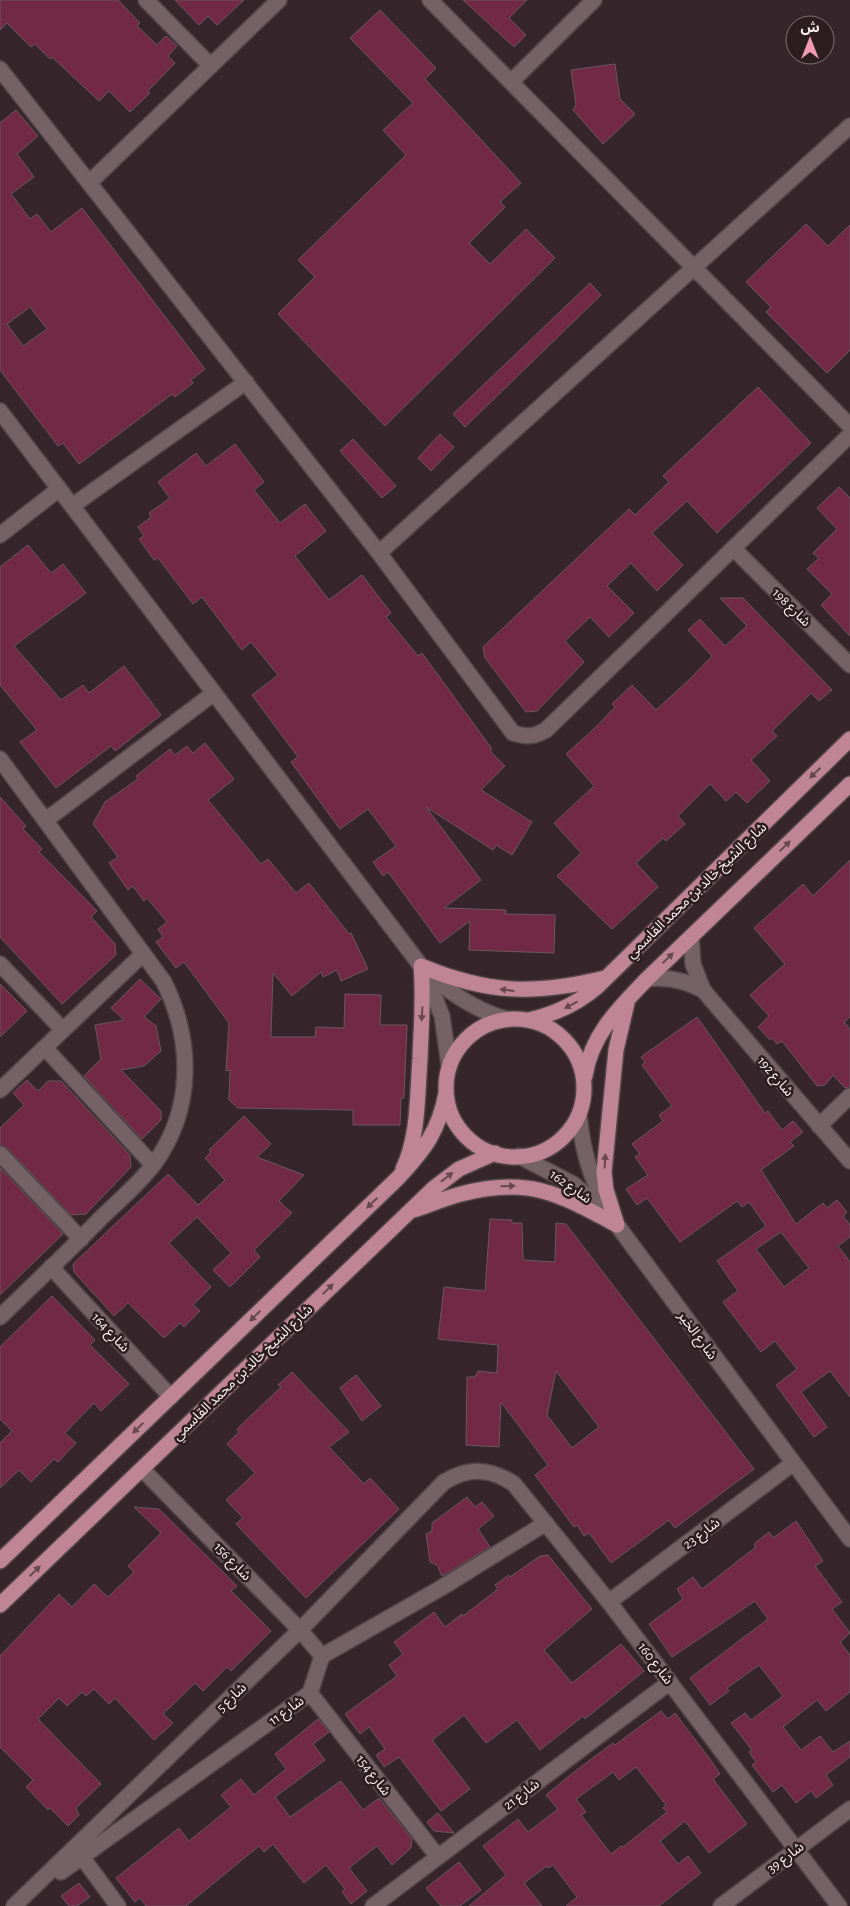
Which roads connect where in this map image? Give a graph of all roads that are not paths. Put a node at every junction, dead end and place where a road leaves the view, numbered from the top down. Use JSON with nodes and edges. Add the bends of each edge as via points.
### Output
{"nodes":[{"id":1,"x":146,"y":0,"type":"edge"},
{"id":2,"x":279,"y":0,"type":"edge"},
{"id":3,"x":430,"y":0,"type":"edge"},
{"id":4,"x":594,"y":0,"type":"edge"},
{"id":5,"x":211,"y":66,"type":"junction"},
{"id":6,"x":0,"y":69,"type":"edge"},
{"id":7,"x":510,"y":82,"type":"junction"},
{"id":8,"x":850,"y":126,"type":"edge"},
{"id":9,"x":89,"y":183,"type":"junction"},
{"id":10,"x":694,"y":268,"type":"junction"},
{"id":11,"x":246,"y":382,"type":"junction"},
{"id":12,"x":0,"y":411,"type":"edge"},
{"id":13,"x":850,"y":426,"type":"edge"},
{"id":14,"x":850,"y":435,"type":"edge"},
{"id":15,"x":59,"y":489,"type":"junction"},
{"id":16,"x":72,"y":506,"type":"junction"},
{"id":17,"x":0,"y":535,"type":"edge"},
{"id":18,"x":733,"y":548,"type":"junction"},
{"id":19,"x":379,"y":553,"type":"junction"},
{"id":20,"x":850,"y":665,"type":"edge"},
{"id":21,"x":214,"y":693,"type":"junction"},
{"id":22,"x":850,"y":739,"type":"edge"},
{"id":23,"x":0,"y":759,"type":"edge"},
{"id":24,"x":850,"y":784,"type":"edge"},
{"id":25,"x":46,"y":820,"type":"junction"},
{"id":26,"x":691,"y":937,"type":"junction"},
{"id":27,"x":143,"y":954,"type":"junction"},
{"id":28,"x":0,"y":964,"type":"edge"},
{"id":29,"x":421,"y":966,"type":"junction"},
{"id":30,"x":607,"y":978,"type":"junction"},
{"id":31,"x":647,"y":979,"type":"junction"},
{"id":32,"x":703,"y":990,"type":"junction"},
{"id":33,"x":629,"y":997,"type":"junction"},
{"id":34,"x":506,"y":1019,"type":"junction"},
{"id":35,"x":529,"y":1020,"type":"junction"},
{"id":36,"x":63,"y":1030,"type":"junction"},
{"id":37,"x":45,"y":1048,"type":"junction"},
{"id":38,"x":449,"y":1065,"type":"junction"},
{"id":39,"x":584,"y":1083,"type":"junction"},
{"id":40,"x":0,"y":1090,"type":"edge"},
{"id":41,"x":446,"y":1093,"type":"junction"},
{"id":42,"x":850,"y":1096,"type":"edge"},
{"id":43,"x":579,"y":1114,"type":"junction"},
{"id":44,"x":819,"y":1126,"type":"junction"},
{"id":45,"x":495,"y":1153,"type":"junction"},
{"id":46,"x":0,"y":1154,"type":"edge"},
{"id":47,"x":519,"y":1156,"type":"junction"},
{"id":48,"x":850,"y":1162,"type":"edge"},
{"id":49,"x":153,"y":1165,"type":"junction"},
{"id":50,"x":398,"y":1178,"type":"junction"},
{"id":51,"x":411,"y":1211,"type":"junction"},
{"id":52,"x":617,"y":1225,"type":"junction"},
{"id":53,"x":81,"y":1239,"type":"junction"},
{"id":54,"x":51,"y":1268,"type":"junction"},
{"id":55,"x":1,"y":1313,"type":"edge"},
{"id":56,"x":171,"y":1397,"type":"junction"},
{"id":57,"x":792,"y":1464,"type":"junction"},
{"id":58,"x":142,"y":1469,"type":"junction"},
{"id":59,"x":444,"y":1482,"type":"joint"},
{"id":60,"x":546,"y":1523,"type":"junction"},
{"id":61,"x":850,"y":1539,"type":"edge"},
{"id":62,"x":0,"y":1561,"type":"edge"},
{"id":63,"x":609,"y":1602,"type":"junction"},
{"id":64,"x":0,"y":1605,"type":"edge"},
{"id":65,"x":300,"y":1630,"type":"junction"},
{"id":66,"x":322,"y":1656,"type":"junction"},
{"id":67,"x":670,"y":1682,"type":"junction"},
{"id":68,"x":310,"y":1693,"type":"junction"},
{"id":69,"x":850,"y":1809,"type":"edge"},
{"id":70,"x":796,"y":1849,"type":"junction"},
{"id":71,"x":82,"y":1857,"type":"junction"},
{"id":72,"x":438,"y":1857,"type":"junction"},
{"id":73,"x":390,"y":1901,"type":"edge"},
{"id":74,"x":16,"y":1904,"type":"edge"},
{"id":75,"x":118,"y":1906,"type":"edge"},
{"id":76,"x":374,"y":1906,"type":"edge"},
{"id":77,"x":721,"y":1906,"type":"edge"},
{"id":78,"x":839,"y":1906,"type":"edge"}],
"edges":[{"from":1,"to":5,"type":"street"},
{"from":2,"to":5,"type":"street"},
{"from":3,"to":7,"type":"street"},
{"from":4,"to":7,"type":"street"},
{"from":5,"to":9,"type":"street"},
{"from":6,"to":9,"type":"street"},
{"from":7,"to":10,"type":"street"},
{"from":8,"to":10,"type":"street"},
{"from":9,"to":11,"type":"street"},
{"from":10,"to":13,"type":"street"},
{"from":10,"to":19,"type":"street"},
{"from":11,"to":16,"type":"street"},
{"from":11,"to":19,"type":"street"},
{"from":12,"to":15,"type":"street"},
{"from":14,"to":18,"type":"street"},
{"from":15,"to":16,"type":"street"},
{"from":15,"to":17,"type":"street"},
{"from":16,"to":21,"type":"street"},
{"from":18,"to":19,"type":"street","via":[[546,730],[536,736],[513,733],[505,724]]},
{"from":18,"to":20,"type":"street","name":"شارع 198"},
{"from":21,"to":25,"type":"street"},
{"from":21,"to":29,"type":"street"},
{"from":22,"to":30,"type":"main road","name":"شارع الشيخ خالد بن محمد القاسمي","one_way":true},
{"from":23,"to":25,"type":"street"},
{"from":26,"to":24,"type":"main road","one_way":true},
{"from":25,"to":27,"type":"street"},
{"from":31,"to":26,"type":"main road","one_way":true},
{"from":26,"to":32,"type":"street","name":"شارع 192","via":[[693,964]]},
{"from":27,"to":36,"type":"street"},
{"from":27,"to":49,"type":"street","via":[[164,982],[174,1003],[186,1050],[183,1099],[176,1122]]},
{"from":28,"to":36,"type":"street"},
{"from":30,"to":29,"type":"main road","one_way":true,"via":[[566,987],[515,991],[447,977]]},
{"from":29,"to":34,"type":"street","via":[[462,1001]]},
{"from":29,"to":38,"type":"street","via":[[437,1000]]},
{"from":29,"to":50,"type":"main road","one_way":true,"via":[[423,1011],[415,1129]]},
{"from":30,"to":35,"type":"main road","name":"شارع الشيخ خالد بن محمد القاسمي","one_way":true,"via":[[576,1003]]},
{"from":31,"to":32,"type":"street","name":"شارع 192","via":[[681,980]]},
{"from":31,"to":33,"type":"main road"},
{"from":32,"to":44,"type":"street","name":"شارع 192"},
{"from":33,"to":39,"type":"main road","via":[[609,1019],[594,1044]]},
{"from":52,"to":33,"type":"main road","one_way":true,"via":[[604,1172],[616,1050]]},
{"from":34,"to":35,"type":"main road"},
{"from":34,"to":38,"type":"main road","via":[[488,1024],[466,1039]]},
{"from":35,"to":39,"type":"main road","via":[[542,1024],[564,1039],[579,1061]]},
{"from":36,"to":37,"type":"street"},
{"from":37,"to":40,"type":"street"},
{"from":37,"to":49,"type":"street"},
{"from":38,"to":41,"type":"main road"},
{"from":39,"to":43,"type":"main road"},
{"from":41,"to":45,"type":"main road","via":[[457,1126],[476,1145]]},
{"from":41,"to":50,"type":"main road","via":[[432,1138]]},
{"from":42,"to":44,"type":"street"},
{"from":43,"to":47,"type":"main road","via":[[573,1126],[554,1145]]},
{"from":43,"to":52,"type":"street","name":"شارع الخير","via":[[583,1149],[592,1177]]},
{"from":44,"to":48,"type":"street","name":"شارع 192"},
{"from":45,"to":47,"type":"main road"},
{"from":51,"to":45,"type":"main road","name":"شارع الشيخ خالد بن محمد القاسمي","one_way":true,"via":[[459,1168]]},
{"from":46,"to":53,"type":"street"},
{"from":47,"to":52,"type":"street","name":"شارع 162","via":[[573,1184]]},
{"from":49,"to":53,"type":"street"},
{"from":50,"to":56,"type":"main road","one_way":true},
{"from":51,"to":52,"type":"main road","one_way":true,"via":[[482,1188],[521,1186],[557,1194]]},
{"from":58,"to":51,"type":"main road","name":"شارع الشيخ خالد بن محمد القاسمي","one_way":true},
{"from":52,"to":57,"type":"street","name":"شارع الخير"},
{"from":53,"to":54,"type":"street"},
{"from":54,"to":55,"type":"street"},
{"from":54,"to":56,"type":"street","name":"شارع 164"},
{"from":56,"to":62,"type":"main road","one_way":true},
{"from":57,"to":61,"type":"street","name":"شارع الخير"},
{"from":57,"to":63,"type":"street","name":"شارع 23"},
{"from":64,"to":58,"type":"main road","name":"شارع الشيخ خالد بن محمد القاسمي","one_way":true},
{"from":58,"to":65,"type":"street","name":"شارع 156"},
{"from":59,"to":60,"type":"street","name":"شارع 160","via":[[472,1470],[501,1476],[514,1484]]},
{"from":59,"to":65,"type":"street","name":"شارع 5"},
{"from":60,"to":63,"type":"street","name":"شارع 160"},
{"from":60,"to":66,"type":"street"},
{"from":63,"to":67,"type":"street","name":"شارع 160"},
{"from":65,"to":66,"type":"street","name":"شارع 156"},
{"from":65,"to":74,"type":"street","name":"شارع 5"},
{"from":66,"to":68,"type":"street","name":"شارع 11"},
{"from":67,"to":70,"type":"street","name":"شارع 160"},
{"from":67,"to":72,"type":"street","name":"شارع 21"},
{"from":68,"to":71,"type":"street","name":"شارع 11"},
{"from":68,"to":72,"type":"street","name":"شارع 154"},
{"from":69,"to":70,"type":"street","name":"شارع 39"},
{"from":70,"to":77,"type":"street","name":"شارع 39"},
{"from":70,"to":78,"type":"street","name":"شارع 160"},
{"from":71,"to":74,"type":"street","name":"شارع 11"},
{"from":71,"to":75,"type":"street"},
{"from":72,"to":73,"type":"street","name":"شارع 21"},
{"from":73,"to":76,"type":"street","name":"شارع 21"}]}
